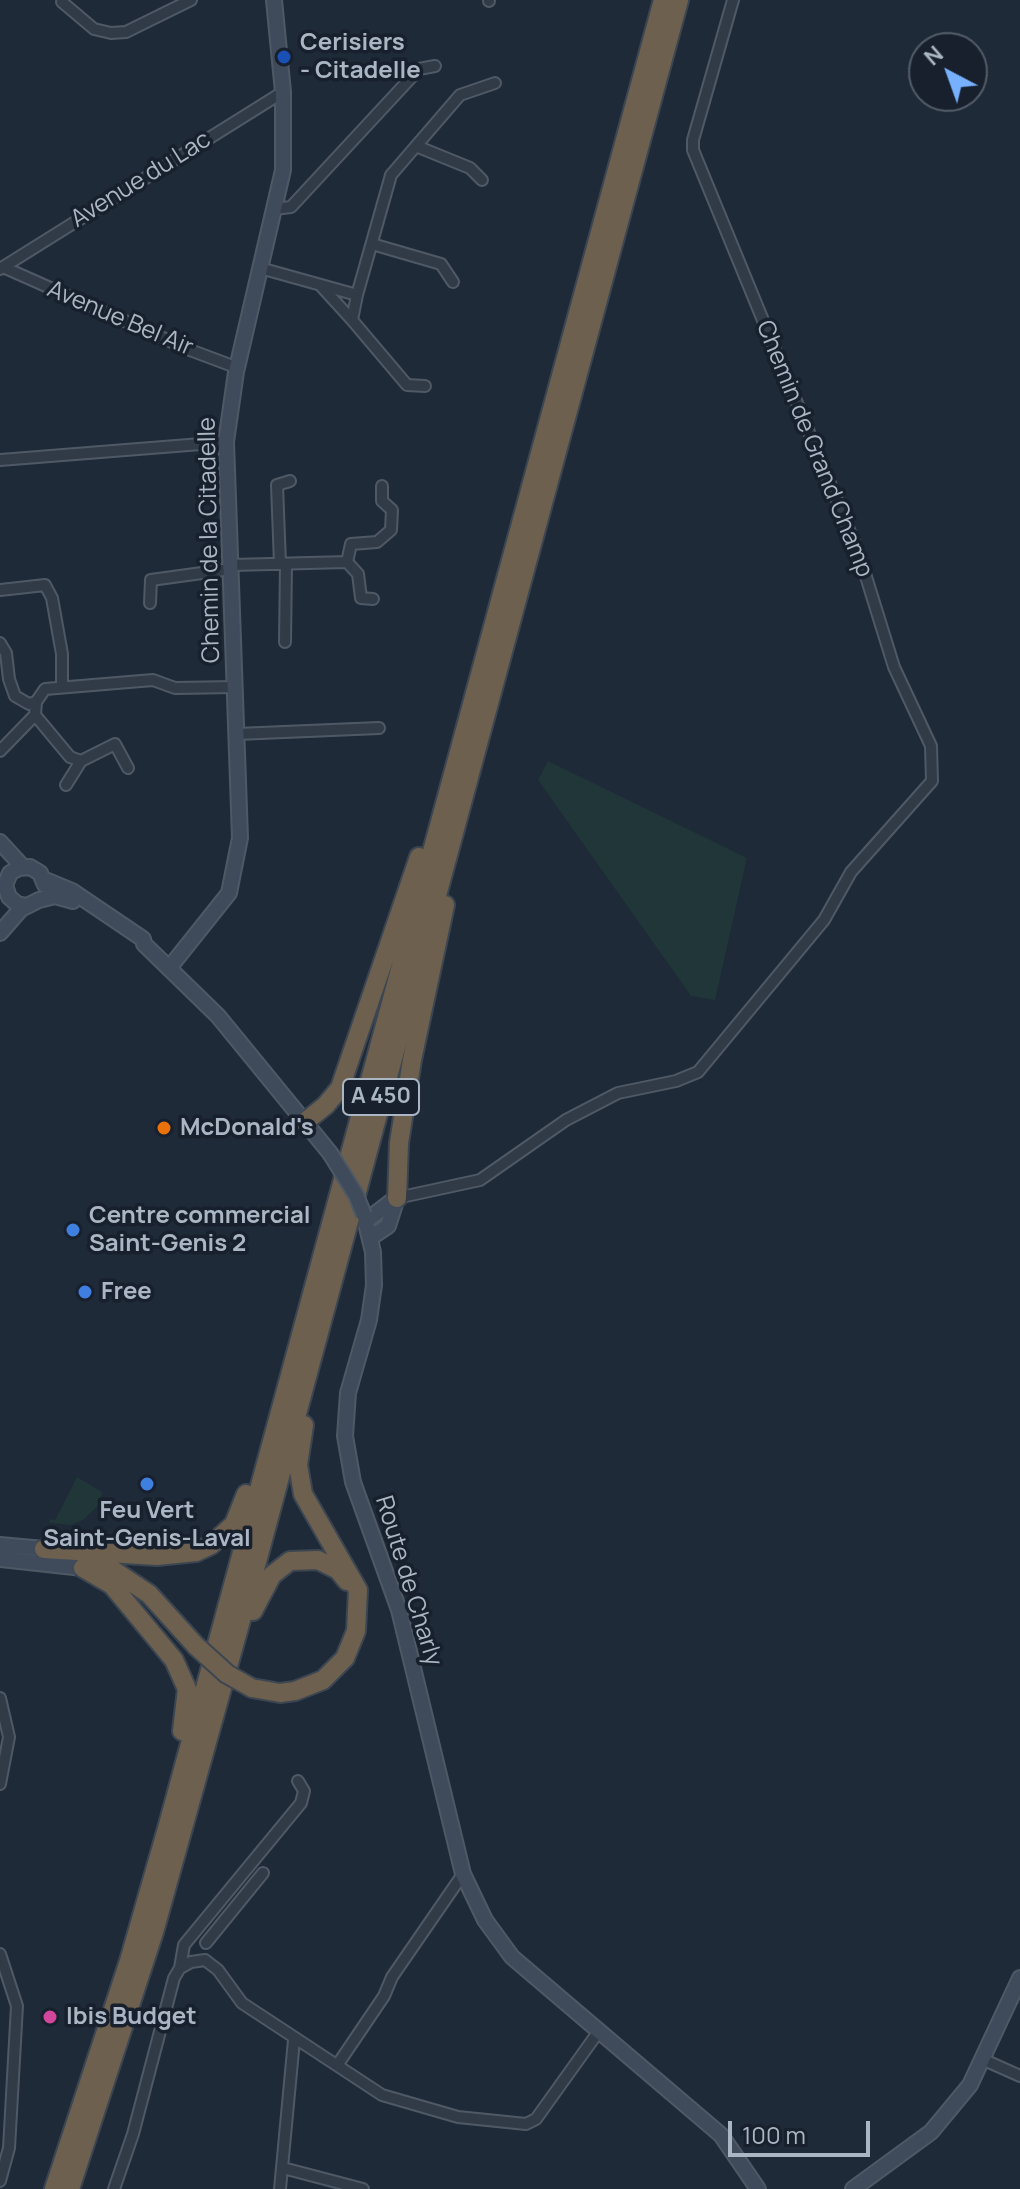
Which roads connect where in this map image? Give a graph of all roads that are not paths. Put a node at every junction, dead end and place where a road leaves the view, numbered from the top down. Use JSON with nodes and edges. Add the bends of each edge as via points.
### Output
{"nodes":[{"id":1,"x":191,"y":0,"type":"edge"},
{"id":2,"x":274,"y":0,"type":"edge"},
{"id":3,"x":663,"y":0,"type":"edge"},
{"id":4,"x":679,"y":0,"type":"edge"},
{"id":5,"x":733,"y":0,"type":"edge"},
{"id":6,"x":62,"y":2,"type":"edge"},
{"id":7,"x":435,"y":66,"type":"dead end"},
{"id":8,"x":495,"y":83,"type":"dead end"},
{"id":9,"x":283,"y":92,"type":"junction"},
{"id":10,"x":416,"y":146,"type":"junction"},
{"id":11,"x":482,"y":180,"type":"dead end"},
{"id":12,"x":274,"y":209,"type":"junction"},
{"id":13,"x":372,"y":244,"type":"junction"},
{"id":14,"x":2,"y":268,"type":"edge"},
{"id":15,"x":260,"y":268,"type":"junction"},
{"id":16,"x":453,"y":282,"type":"dead end"},
{"id":17,"x":321,"y":285,"type":"junction"},
{"id":18,"x":357,"y":295,"type":"junction"},
{"id":19,"x":352,"y":320,"type":"junction"},
{"id":20,"x":238,"y":368,"type":"junction"},
{"id":21,"x":425,"y":386,"type":"dead end"},
{"id":22,"x":226,"y":442,"type":"junction"},
{"id":23,"x":0,"y":460,"type":"edge"},
{"id":24,"x":290,"y":481,"type":"dead end"},
{"id":25,"x":382,"y":486,"type":"dead end"},
{"id":26,"x":347,"y":562,"type":"junction"},
{"id":27,"x":283,"y":564,"type":"junction"},
{"id":28,"x":231,"y":567,"type":"junction"},
{"id":29,"x":0,"y":590,"type":"edge"},
{"id":30,"x":373,"y":599,"type":"dead end"},
{"id":31,"x":150,"y":603,"type":"dead end"},
{"id":32,"x":285,"y":642,"type":"dead end"},
{"id":33,"x":0,"y":643,"type":"edge"},
{"id":34,"x":62,"y":686,"type":"junction"},
{"id":35,"x":235,"y":687,"type":"junction"},
{"id":36,"x":36,"y":702,"type":"junction"},
{"id":37,"x":35,"y":715,"type":"junction"},
{"id":38,"x":379,"y":728,"type":"dead end"},
{"id":39,"x":237,"y":734,"type":"junction"},
{"id":40,"x":0,"y":751,"type":"edge"},
{"id":41,"x":81,"y":761,"type":"junction"},
{"id":42,"x":128,"y":768,"type":"dead end"},
{"id":43,"x":66,"y":785,"type":"dead end"},
{"id":44,"x":465,"y":789,"type":"junction"},
{"id":45,"x":443,"y":808,"type":"junction"},
{"id":46,"x":0,"y":842,"type":"edge"},
{"id":47,"x":0,"y":852,"type":"edge"},
{"id":48,"x":17,"y":870,"type":"junction"},
{"id":49,"x":43,"y":879,"type":"junction"},
{"id":50,"x":9,"y":897,"type":"junction"},
{"id":51,"x":33,"y":903,"type":"junction"},
{"id":52,"x":0,"y":923,"type":"edge"},
{"id":53,"x":0,"y":933,"type":"edge"},
{"id":54,"x":144,"y":944,"type":"junction"},
{"id":55,"x":170,"y":967,"type":"junction"},
{"id":56,"x":305,"y":1122,"type":"junction"},
{"id":57,"x":397,"y":1198,"type":"junction"},
{"id":58,"x":365,"y":1218,"type":"junction"},
{"id":59,"x":370,"y":1238,"type":"junction"},
{"id":60,"x":318,"y":1329,"type":"junction"},
{"id":61,"x":286,"y":1388,"type":"junction"},
{"id":62,"x":0,"y":1545,"type":"edge"},
{"id":63,"x":44,"y":1549,"type":"junction"},
{"id":64,"x":0,"y":1559,"type":"edge"},
{"id":65,"x":89,"y":1566,"type":"junction"},
{"id":66,"x":357,"y":1598,"type":"junction"},
{"id":67,"x":0,"y":1698,"type":"edge"},
{"id":68,"x":218,"y":1700,"type":"junction"},
{"id":69,"x":298,"y":1781,"type":"dead end"},
{"id":70,"x":0,"y":1784,"type":"edge"},
{"id":71,"x":168,"y":1825,"type":"junction"},
{"id":72,"x":263,"y":1873,"type":"dead end"},
{"id":73,"x":463,"y":1874,"type":"junction"},
{"id":74,"x":198,"y":1931,"type":"junction"},
{"id":75,"x":206,"y":1943,"type":"junction"},
{"id":76,"x":0,"y":1954,"type":"edge"},
{"id":77,"x":205,"y":1960,"type":"junction"},
{"id":78,"x":180,"y":1968,"type":"junction"},
{"id":79,"x":1020,"y":1978,"type":"edge"},
{"id":80,"x":599,"y":2031,"type":"junction"},
{"id":81,"x":294,"y":2040,"type":"junction"},
{"id":82,"x":982,"y":2059,"type":"junction"},
{"id":83,"x":338,"y":2064,"type":"junction"},
{"id":84,"x":1020,"y":2076,"type":"edge"},
{"id":85,"x":283,"y":2168,"type":"junction"},
{"id":86,"x":0,"y":2181,"type":"edge"},
{"id":87,"x":54,"y":2189,"type":"edge"},
{"id":88,"x":70,"y":2189,"type":"edge"},
{"id":89,"x":114,"y":2189,"type":"edge"},
{"id":90,"x":280,"y":2189,"type":"edge"},
{"id":91,"x":363,"y":2189,"type":"edge"},
{"id":92,"x":758,"y":2189,"type":"edge"},
{"id":93,"x":853,"y":2189,"type":"edge"}],
"edges":[{"from":1,"to":6,"type":"street","via":[[126,32],[111,33],[94,29]]},
{"from":2,"to":9,"type":"main road","name":"Chemin de la Citadelle"},
{"from":3,"to":45,"type":"highway","number":"A 450"},
{"from":4,"to":44,"type":"highway","number":"A 450"},
{"from":5,"to":57,"type":"street","name":"Chemin de Grand Champ","via":[[693,150],[859,554],[894,667],[935,772],[928,789],[851,872],[824,920],[698,1072],[618,1093],[566,1120],[480,1180]]},
{"from":7,"to":12,"type":"street","via":[[419,69],[291,207]]},
{"from":8,"to":10,"type":"street","via":[[460,95]]},
{"from":9,"to":12,"type":"main road","name":"Chemin de la Citadelle","via":[[283,170]]},
{"from":9,"to":14,"type":"street","name":"Avenue du Lac"},
{"from":10,"to":11,"type":"street","via":[[470,168]]},
{"from":10,"to":13,"type":"street","via":[[391,175]]},
{"from":12,"to":15,"type":"main road","name":"Chemin de la Citadelle"},
{"from":13,"to":16,"type":"street","via":[[441,264]]},
{"from":13,"to":18,"type":"street"},
{"from":14,"to":20,"type":"street","name":"Avenue Bel Air"},
{"from":15,"to":17,"type":"street"},
{"from":15,"to":20,"type":"main road","name":"Chemin de la Citadelle"},
{"from":17,"to":18,"type":"street"},
{"from":17,"to":19,"type":"street"},
{"from":18,"to":19,"type":"street"},
{"from":19,"to":21,"type":"street","via":[[407,385]]},
{"from":20,"to":22,"type":"main road","name":"Chemin de la Citadelle"},
{"from":22,"to":23,"type":"street"},
{"from":22,"to":28,"type":"main road","name":"Chemin de la Citadelle"},
{"from":24,"to":27,"type":"street","via":[[277,485]]},
{"from":25,"to":26,"type":"street","via":[[382,501],[392,510],[391,530],[377,542],[351,544]]},
{"from":26,"to":27,"type":"street"},
{"from":26,"to":30,"type":"street","via":[[358,574],[361,598]]},
{"from":27,"to":28,"type":"street"},
{"from":27,"to":32,"type":"street"},
{"from":28,"to":31,"type":"street","via":[[151,580]]},
{"from":28,"to":35,"type":"main road","name":"Chemin de la Citadelle"},
{"from":29,"to":34,"type":"street","via":[[45,585],[60,640]]},
{"from":33,"to":36,"type":"street","via":[[15,696]]},
{"from":34,"to":35,"type":"street","via":[[153,680],[175,688]]},
{"from":34,"to":36,"type":"street","via":[[45,689]]},
{"from":35,"to":39,"type":"main road","name":"Chemin de la Citadelle"},
{"from":36,"to":37,"type":"street"},
{"from":37,"to":40,"type":"street"},
{"from":37,"to":41,"type":"street","via":[[70,757]]},
{"from":38,"to":39,"type":"street"},
{"from":39,"to":55,"type":"main road","name":"Chemin de la Citadelle","via":[[237,868],[229,893]]},
{"from":41,"to":42,"type":"street","via":[[115,744]]},
{"from":41,"to":43,"type":"street"},
{"from":44,"to":57,"type":"highway","via":[[471,802],[422,1009],[399,1143]]},
{"from":44,"to":60,"type":"highway","number":"A 450"},
{"from":45,"to":56,"type":"highway","via":[[432,819],[340,1088]]},
{"from":45,"to":61,"type":"highway","number":"A 450"},
{"from":46,"to":48,"type":"main road"},
{"from":47,"to":48,"type":"main road"},
{"from":48,"to":49,"type":"main road","via":[[35,869]]},
{"from":48,"to":50,"type":"main road","via":[[5,885]]},
{"from":49,"to":51,"type":"main road","via":[[45,890]]},
{"from":49,"to":54,"type":"main road","name":"Route de Charly","via":[[72,891]]},
{"from":50,"to":51,"type":"main road","via":[[17,904]]},
{"from":50,"to":52,"type":"main road"},
{"from":51,"to":53,"type":"main road"},
{"from":51,"to":54,"type":"main road","name":"Route de Charly","via":[[55,896],[69,899],[137,945]]},
{"from":54,"to":55,"type":"main road","name":"Route de Charly"},
{"from":55,"to":56,"type":"main road","name":"Route de Charly","via":[[218,1016]]},
{"from":56,"to":58,"type":"main road","name":"Route de Charly","bridge":true,"via":[[330,1153]]},
{"from":57,"to":58,"type":"main road"},
{"from":57,"to":59,"type":"main road","via":[[388,1226]]},
{"from":58,"to":59,"type":"main road","name":"Route de Charly"},
{"from":59,"to":73,"type":"main road","name":"Route de Charly","via":[[374,1285],[348,1393],[345,1436],[353,1482],[399,1610]]},
{"from":60,"to":66,"type":"highway","via":[[323,1343],[300,1442],[299,1477],[309,1509],[351,1573]]},
{"from":60,"to":68,"type":"highway","number":"A 450"},
{"from":61,"to":63,"type":"highway","via":[[275,1401],[240,1511],[224,1536],[211,1545],[176,1556]]},
{"from":61,"to":71,"type":"highway","number":"A 450"},
{"from":62,"to":63,"type":"main road"},
{"from":63,"to":65,"type":"highway"},
{"from":64,"to":65,"type":"main road"},
{"from":65,"to":66,"type":"highway","bridge":true,"via":[[131,1580],[149,1594],[227,1674],[252,1688],[280,1693],[323,1680],[334,1671],[353,1644]]},
{"from":65,"to":71,"type":"highway","via":[[123,1596],[183,1677],[186,1712],[164,1808]]},
{"from":66,"to":68,"type":"highway","via":[[346,1578],[329,1564],[299,1559],[280,1567],[256,1604],[228,1695]]},
{"from":67,"to":70,"type":"street","via":[[9,1737]]},
{"from":68,"to":88,"type":"highway","number":"A 450","via":[[154,1932]]},
{"from":69,"to":74,"type":"street","via":[[304,1791],[301,1803]]},
{"from":71,"to":87,"type":"highway","number":"A 450"},
{"from":72,"to":75,"type":"street"},
{"from":73,"to":80,"type":"main road","name":"Route de Charly","via":[[485,1920],[512,1957]]},
{"from":73,"to":83,"type":"street"},
{"from":74,"to":75,"type":"street"},
{"from":74,"to":78,"type":"street","via":[[184,1945]]},
{"from":75,"to":77,"type":"street"},
{"from":76,"to":86,"type":"street","via":[[17,2006],[9,2148]]},
{"from":77,"to":78,"type":"street"},
{"from":77,"to":81,"type":"street","via":[[242,2003]]},
{"from":78,"to":89,"type":"street"},
{"from":79,"to":82,"type":"main road"},
{"from":80,"to":83,"type":"street","via":[[556,2085],[543,2112],[526,2124],[417,2108],[382,2095]]},
{"from":80,"to":92,"type":"main road","name":"Route de Charly","via":[[721,2135]]},
{"from":81,"to":83,"type":"street"},
{"from":81,"to":85,"type":"street"},
{"from":82,"to":84,"type":"street"},
{"from":82,"to":93,"type":"main road","via":[[970,2085],[931,2132]]},
{"from":85,"to":90,"type":"street"},
{"from":85,"to":91,"type":"street"}]}
